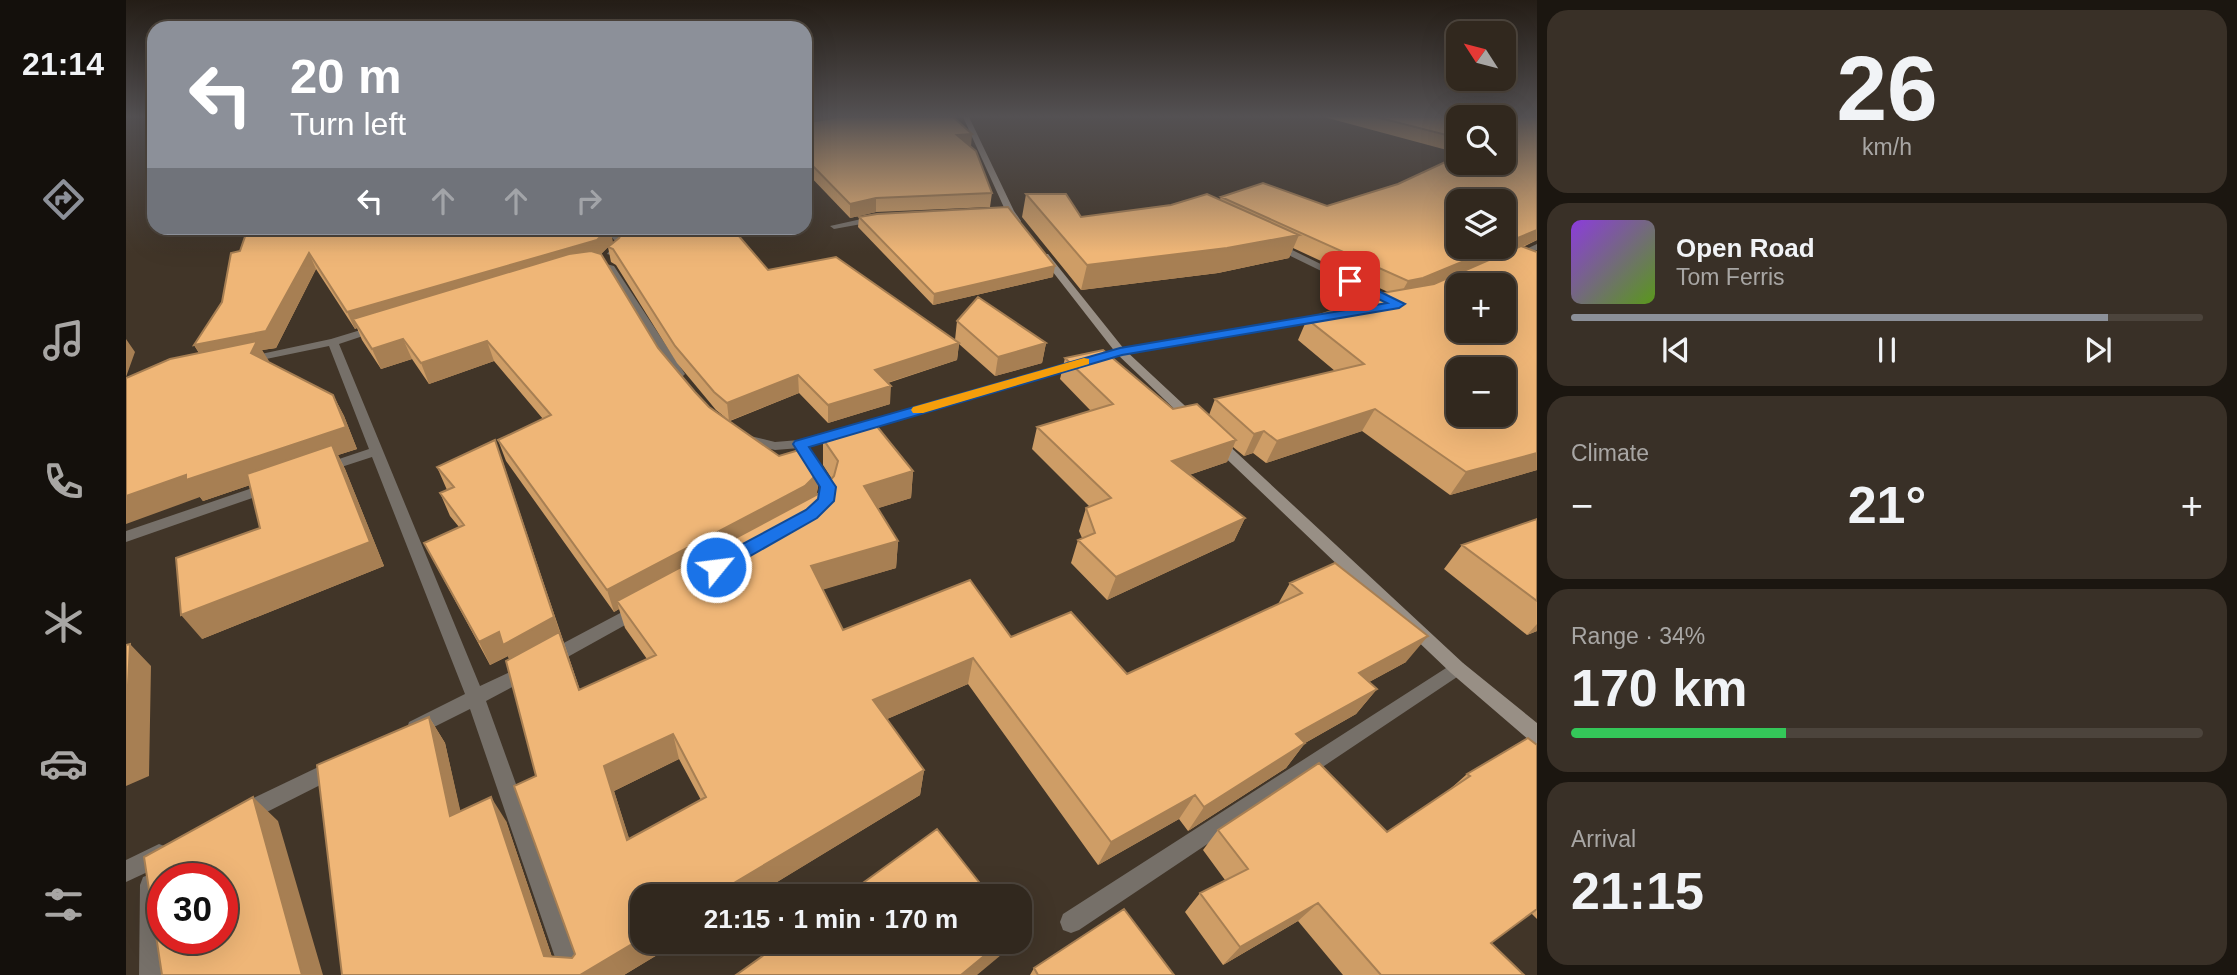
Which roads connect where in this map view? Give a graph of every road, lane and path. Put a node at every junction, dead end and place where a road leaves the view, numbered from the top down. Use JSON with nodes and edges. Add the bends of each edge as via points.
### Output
{"nodes":[{"id":1,"x":984,"y":162,"type":"edge"},
{"id":2,"x":889,"y":218,"type":"edge"},
{"id":3,"x":834,"y":226,"type":"dead end"},
{"id":4,"x":614,"y":235,"type":"edge"},
{"id":5,"x":1265,"y":241,"type":"edge"},
{"id":6,"x":1537,"y":247,"type":"edge"},
{"id":7,"x":1501,"y":263,"type":"edge"},
{"id":8,"x":600,"y":264,"type":"junction"},
{"id":9,"x":578,"y":265,"type":"edge"},
{"id":10,"x":1380,"y":308,"type":"edge"},
{"id":11,"x":1331,"y":317,"type":"edge"},
{"id":12,"x":386,"y":326,"type":"edge"},
{"id":13,"x":333,"y":342,"type":"junction"},
{"id":14,"x":1120,"y":351,"type":"junction"},
{"id":15,"x":230,"y":364,"type":"edge"},
{"id":16,"x":685,"y":383,"type":"edge"},
{"id":17,"x":738,"y":433,"type":"edge"},
{"id":18,"x":800,"y":444,"type":"junction"},
{"id":19,"x":377,"y":451,"type":"junction"},
{"id":20,"x":311,"y":473,"type":"edge"},
{"id":21,"x":284,"y":482,"type":"edge"},
{"id":22,"x":812,"y":514,"type":"edge"},
{"id":23,"x":126,"y":537,"type":"edge"},
{"id":24,"x":656,"y":600,"type":"edge"},
{"id":25,"x":1457,"y":668,"type":"junction"},
{"id":26,"x":476,"y":699,"type":"junction"},
{"id":27,"x":1537,"y":735,"type":"edge"},
{"id":28,"x":401,"y":736,"type":"edge"},
{"id":29,"x":351,"y":760,"type":"edge"},
{"id":30,"x":226,"y":822,"type":"edge"},
{"id":31,"x":176,"y":847,"type":"edge"},
{"id":32,"x":150,"y":859,"type":"junction"},
{"id":33,"x":126,"y":871,"type":"edge"},
{"id":34,"x":1071,"y":922,"type":"dead end"},
{"id":35,"x":151,"y":975,"type":"edge"},
{"id":36,"x":573,"y":975,"type":"edge"}],
"edges":[{"from":1,"to":14,"type":"main road","via":[[1003,212],[1031,239]]},
{"from":2,"to":3,"type":"street"},
{"from":4,"to":8,"type":"street","via":[[621,242]]},
{"from":5,"to":10,"type":"street","via":[[1404,303]]},
{"from":6,"to":7,"type":"street"},
{"from":8,"to":9,"type":"street"},
{"from":8,"to":16,"type":"street","via":[[611,268]]},
{"from":11,"to":14,"type":"street"},
{"from":12,"to":13,"type":"street"},
{"from":13,"to":15,"type":"street"},
{"from":13,"to":19,"type":"street"},
{"from":14,"to":18,"type":"street"},
{"from":14,"to":25,"type":"main road"},
{"from":17,"to":18,"type":"street","via":[[775,446]]},
{"from":18,"to":22,"type":"street","via":[[828,487],[825,501]]},
{"from":19,"to":20,"type":"street"},
{"from":19,"to":26,"type":"street"},
{"from":21,"to":23,"type":"street"},
{"from":24,"to":26,"type":"street"},
{"from":25,"to":27,"type":"main road"},
{"from":25,"to":34,"type":"street"},
{"from":26,"to":28,"type":"street"},
{"from":26,"to":36,"type":"street"},
{"from":29,"to":30,"type":"street"},
{"from":31,"to":32,"type":"street"},
{"from":32,"to":33,"type":"street"},
{"from":32,"to":35,"type":"street"}]}
